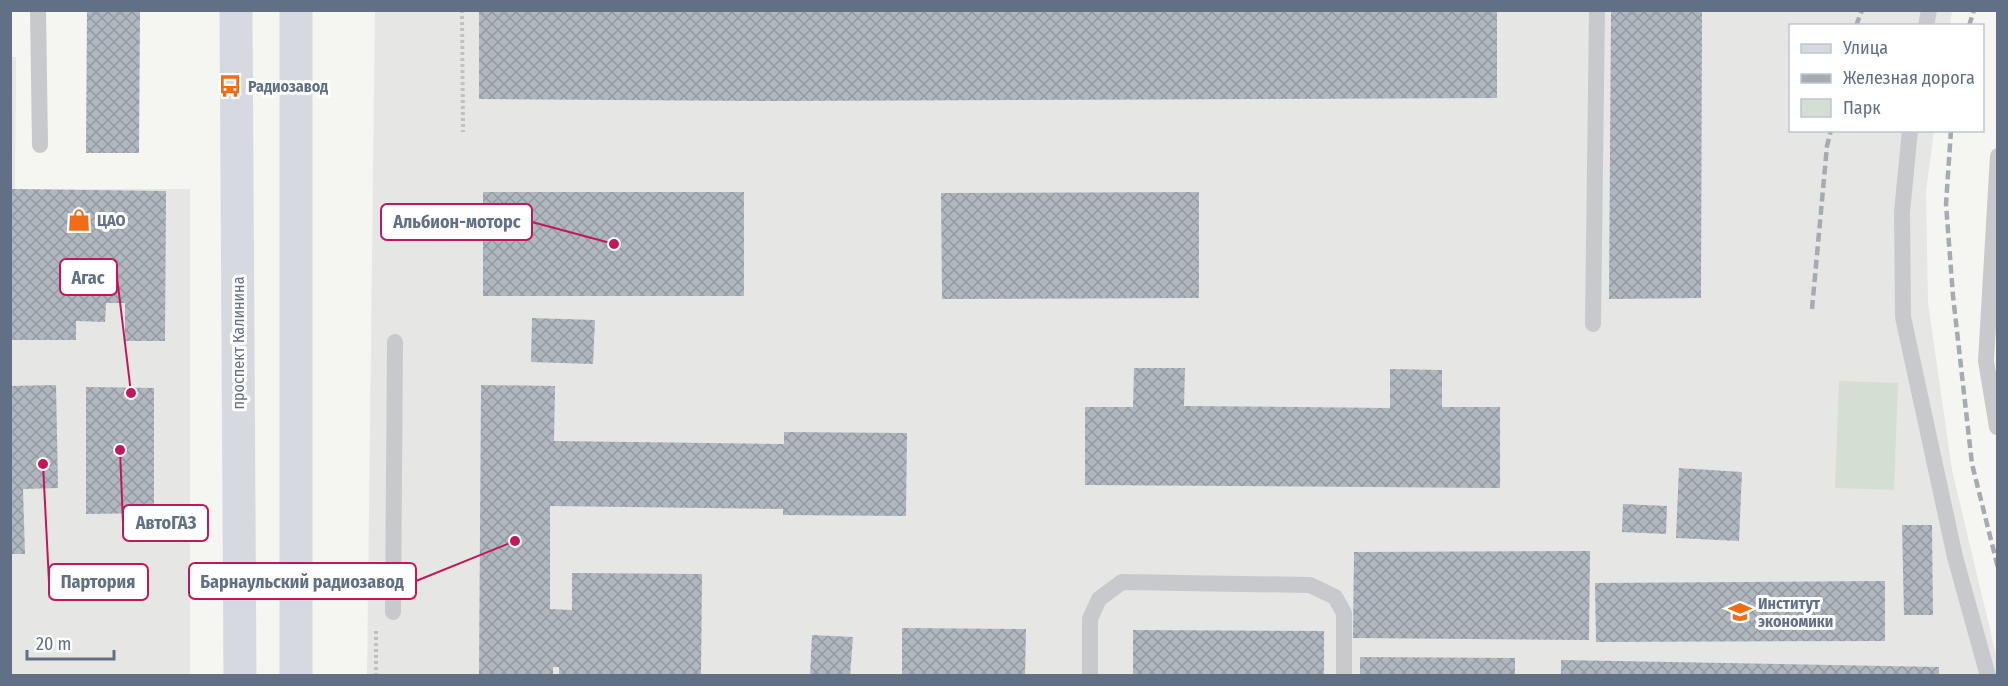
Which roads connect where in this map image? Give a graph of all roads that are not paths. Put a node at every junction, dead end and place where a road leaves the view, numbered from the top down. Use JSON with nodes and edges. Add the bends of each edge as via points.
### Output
{"nodes":[{"id":1,"x":38,"y":10,"type":"edge"},
{"id":2,"x":236,"y":10,"type":"edge"},
{"id":3,"x":296,"y":10,"type":"edge"},
{"id":4,"x":1597,"y":10,"type":"edge"},
{"id":5,"x":1910,"y":132,"type":"edge"},
{"id":6,"x":40,"y":145,"type":"dead end"},
{"id":7,"x":1998,"y":156,"type":"edge"},
{"id":8,"x":1593,"y":324,"type":"dead end"},
{"id":9,"x":395,"y":342,"type":"dead end"},
{"id":10,"x":1997,"y":427,"type":"edge"},
{"id":11,"x":393,"y":612,"type":"dead end"},
{"id":12,"x":240,"y":675,"type":"edge"},
{"id":13,"x":296,"y":675,"type":"edge"},
{"id":14,"x":1090,"y":675,"type":"edge"},
{"id":15,"x":1344,"y":675,"type":"edge"},
{"id":16,"x":1988,"y":675,"type":"edge"}],
"edges":[{"from":1,"to":6,"type":"lane"},
{"from":2,"to":12,"type":"main road","name":"проспект Калинина"},
{"from":3,"to":13,"type":"main road"},
{"from":4,"to":8,"type":"lane"},
{"from":5,"to":16,"type":"lane","via":[[1902,212],[1903,317],[1955,557]]},
{"from":7,"to":10,"type":"lane","via":[[1986,361]]},
{"from":9,"to":11,"type":"lane"},
{"from":14,"to":15,"type":"lane","via":[[1090,619],[1099,599],[1122,582],[1310,585],[1335,597],[1344,614]]}]}
